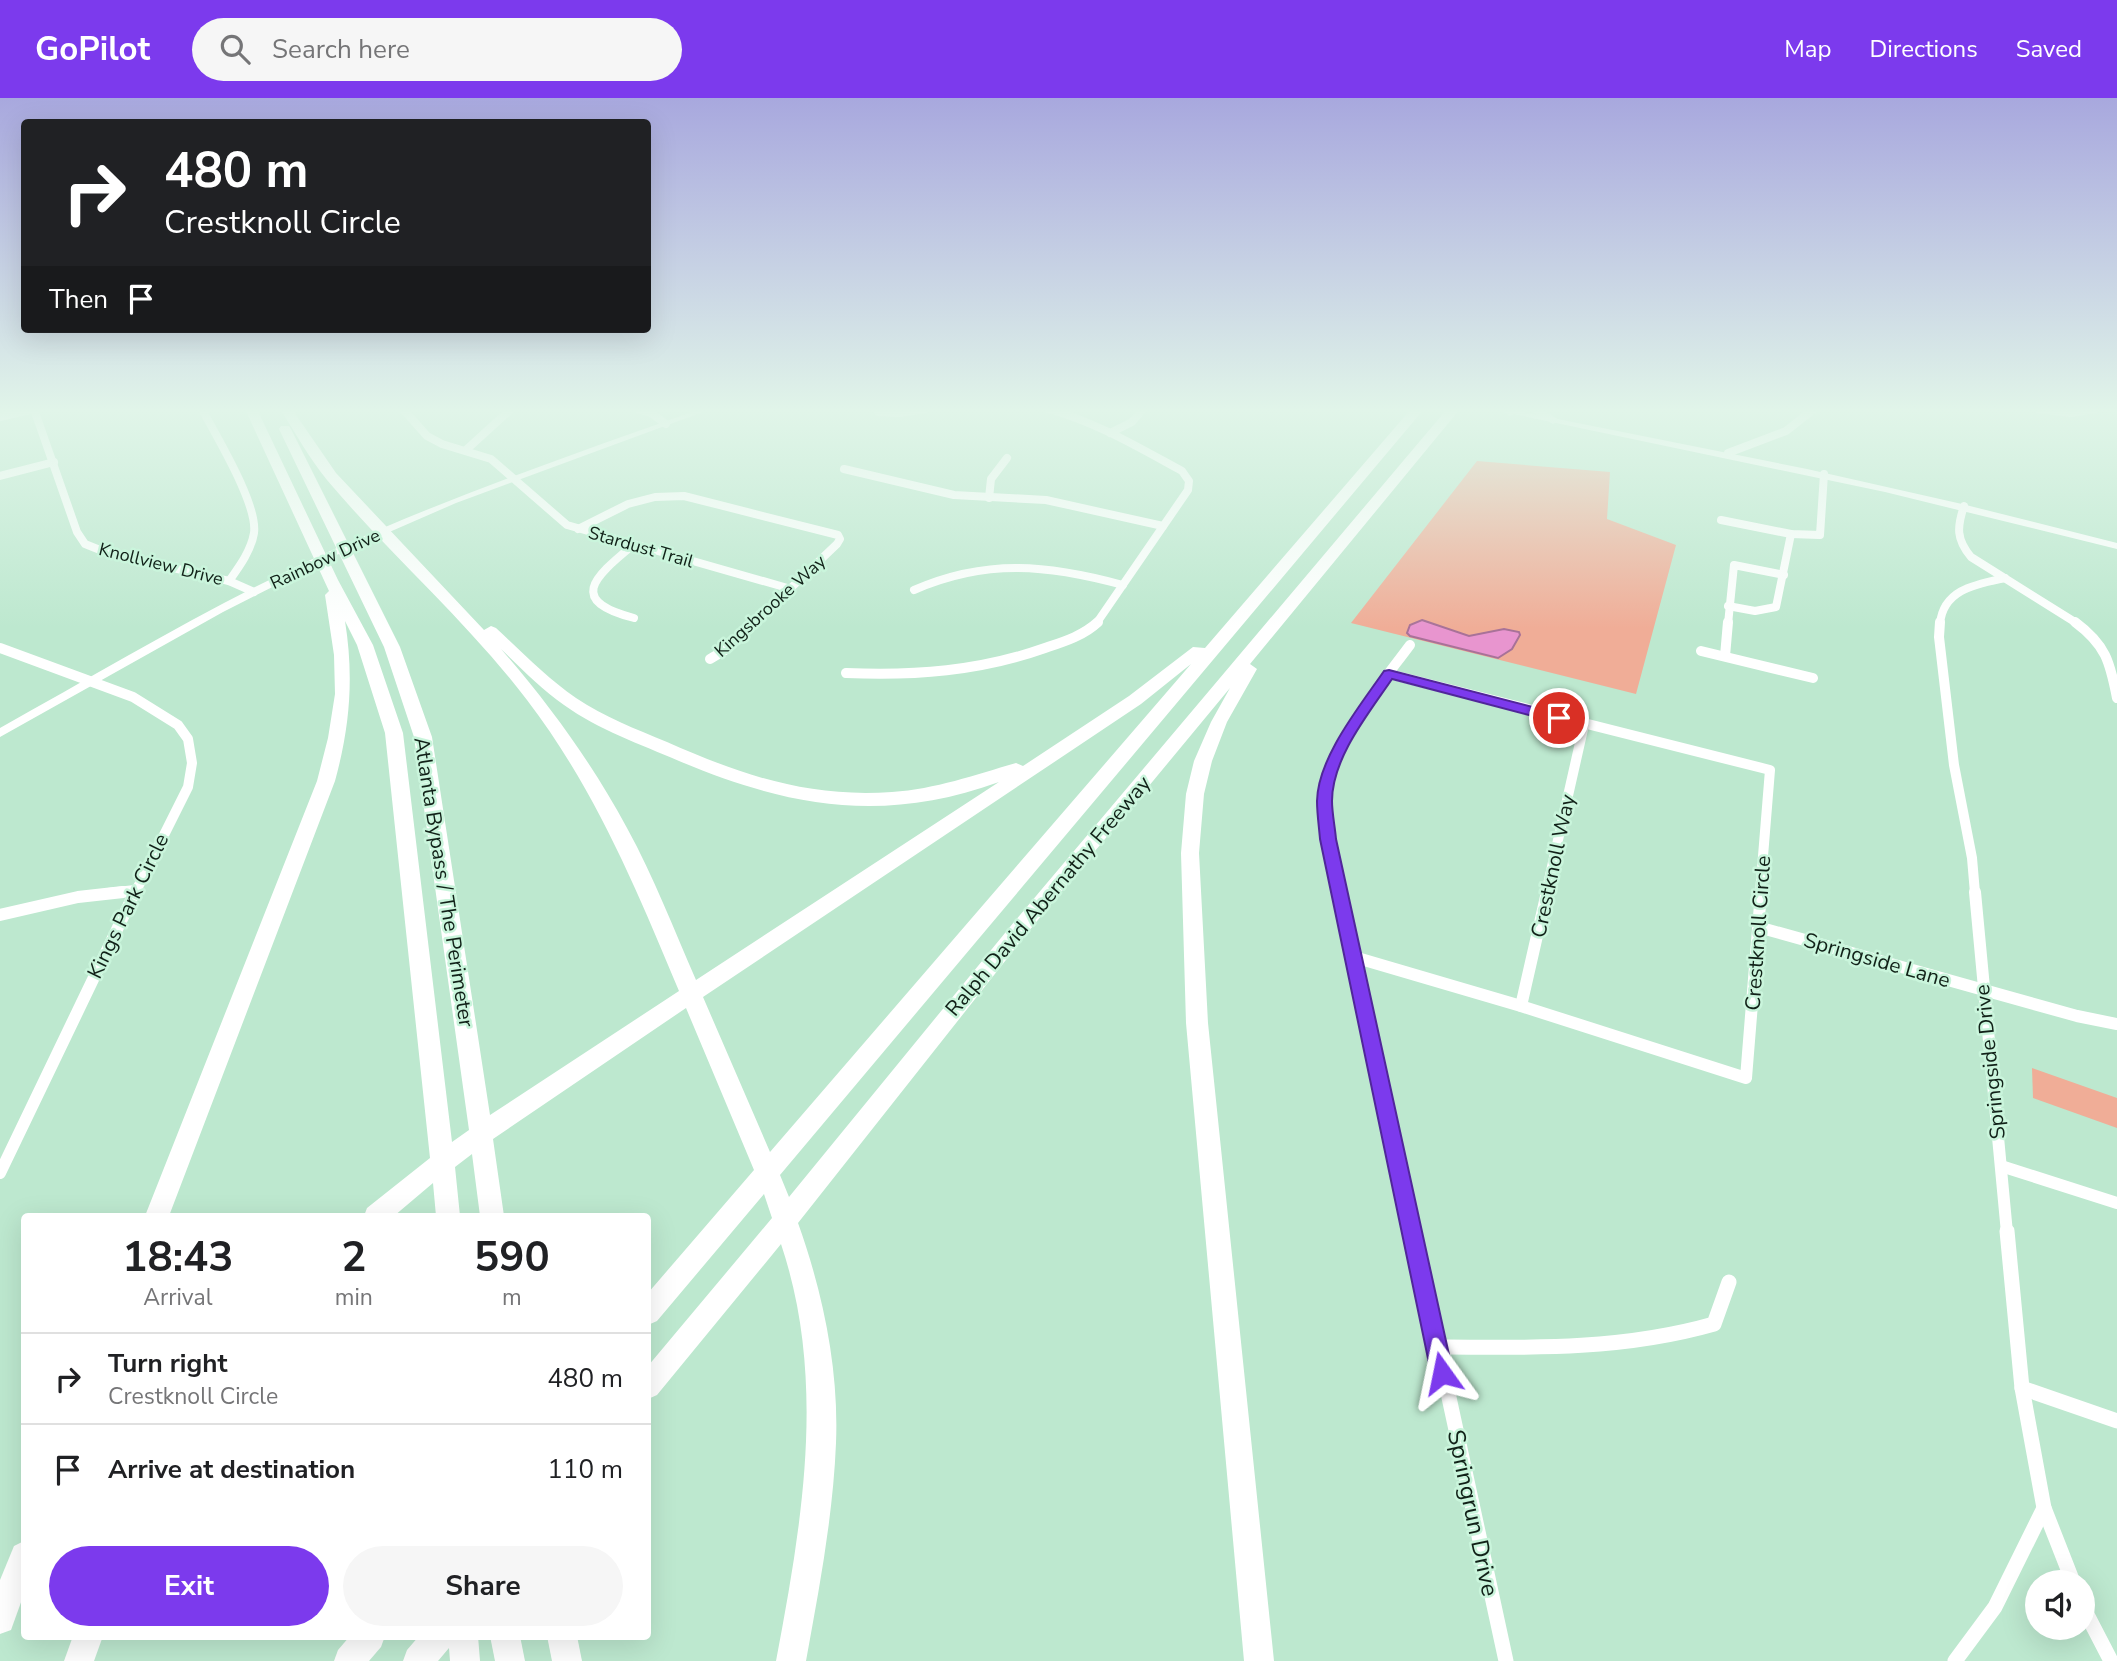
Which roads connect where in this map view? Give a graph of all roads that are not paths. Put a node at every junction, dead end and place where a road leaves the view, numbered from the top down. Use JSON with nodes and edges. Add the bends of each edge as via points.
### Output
{"nodes":[{"id":1,"x":61,"y":482,"type":"edge"},
{"id":2,"x":238,"y":482,"type":"edge"},
{"id":3,"x":285,"y":482,"type":"edge"},
{"id":4,"x":311,"y":482,"type":"edge"},
{"id":5,"x":337,"y":482,"type":"edge"},
{"id":6,"x":509,"y":482,"type":"edge"},
{"id":7,"x":520,"y":482,"type":"edge"},
{"id":8,"x":899,"y":482,"type":"edge"},
{"id":9,"x":991,"y":482,"type":"edge"},
{"id":10,"x":1190,"y":482,"type":"edge"},
{"id":11,"x":1356,"y":482,"type":"edge"},
{"id":12,"x":1394,"y":482,"type":"edge"},
{"id":13,"x":1823,"y":482,"type":"edge"},
{"id":14,"x":1859,"y":482,"type":"edge"},
{"id":15,"x":989,"y":498,"type":"junction"},
{"id":16,"x":1964,"y":506,"type":"junction"},
{"id":17,"x":1721,"y":520,"type":"dead end"},
{"id":18,"x":1163,"y":526,"type":"junction"},
{"id":19,"x":578,"y":529,"type":"junction"},
{"id":20,"x":1313,"y":532,"type":"junction"},
{"id":21,"x":1791,"y":534,"type":"junction"},
{"id":22,"x":632,"y":546,"type":"junction"},
{"id":23,"x":2117,"y":547,"type":"edge"},
{"id":24,"x":400,"y":548,"type":"junction"},
{"id":25,"x":1784,"y":575,"type":"junction"},
{"id":26,"x":2005,"y":578,"type":"junction"},
{"id":27,"x":331,"y":580,"type":"junction"},
{"id":28,"x":229,"y":581,"type":"junction"},
{"id":29,"x":1123,"y":585,"type":"junction"},
{"id":30,"x":791,"y":589,"type":"junction"},
{"id":31,"x":914,"y":590,"type":"dead end"},
{"id":32,"x":254,"y":592,"type":"junction"},
{"id":33,"x":1728,"y":606,"type":"junction"},
{"id":34,"x":634,"y":618,"type":"dead end"},
{"id":35,"x":1271,"y":630,"type":"junction"},
{"id":36,"x":1410,"y":645,"type":"dead end"},
{"id":37,"x":0,"y":648,"type":"edge"},
{"id":38,"x":1701,"y":651,"type":"dead end"},
{"id":39,"x":1726,"y":656,"type":"junction"},
{"id":40,"x":710,"y":659,"type":"dead end"},
{"id":41,"x":846,"y":673,"type":"dead end"},
{"id":42,"x":1389,"y":674,"type":"junction"},
{"id":43,"x":1813,"y":678,"type":"dead end"},
{"id":44,"x":93,"y":681,"type":"junction"},
{"id":45,"x":2117,"y":698,"type":"edge"},
{"id":46,"x":1584,"y":725,"type":"junction"},
{"id":47,"x":0,"y":733,"type":"edge"},
{"id":48,"x":1065,"y":747,"type":"junction"},
{"id":49,"x":135,"y":890,"type":"junction"},
{"id":50,"x":0,"y":915,"type":"edge"},
{"id":51,"x":1758,"y":927,"type":"junction"},
{"id":52,"x":1354,"y":957,"type":"junction"},
{"id":53,"x":1983,"y":990,"type":"junction"},
{"id":54,"x":1521,"y":1006,"type":"junction"},
{"id":55,"x":2117,"y":1024,"type":"edge"},
{"id":56,"x":2001,"y":1166,"type":"junction"},
{"id":57,"x":0,"y":1173,"type":"edge"},
{"id":58,"x":2117,"y":1203,"type":"edge"},
{"id":59,"x":447,"y":1212,"type":"edge"},
{"id":60,"x":158,"y":1213,"type":"edge"},
{"id":61,"x":380,"y":1213,"type":"edge"},
{"id":62,"x":492,"y":1213,"type":"edge"},
{"id":63,"x":1729,"y":1282,"type":"dead end"},
{"id":64,"x":651,"y":1308,"type":"edge"},
{"id":65,"x":1437,"y":1347,"type":"junction"},
{"id":66,"x":651,"y":1382,"type":"edge"},
{"id":67,"x":2022,"y":1388,"type":"junction"},
{"id":68,"x":2117,"y":1422,"type":"edge"},
{"id":69,"x":2044,"y":1508,"type":"junction"},
{"id":70,"x":21,"y":1564,"type":"edge"},
{"id":71,"x":2068,"y":1570,"type":"edge"},
{"id":72,"x":0,"y":1619,"type":"edge"},
{"id":73,"x":2095,"y":1630,"type":"edge"},
{"id":74,"x":87,"y":1640,"type":"edge"},
{"id":75,"x":367,"y":1640,"type":"edge"},
{"id":76,"x":436,"y":1640,"type":"edge"},
{"id":77,"x":445,"y":1640,"type":"edge"},
{"id":78,"x":463,"y":1640,"type":"edge"},
{"id":79,"x":563,"y":1640,"type":"edge"},
{"id":80,"x":79,"y":1661,"type":"edge"},
{"id":81,"x":349,"y":1661,"type":"edge"},
{"id":82,"x":418,"y":1661,"type":"edge"},
{"id":83,"x":430,"y":1661,"type":"edge"},
{"id":84,"x":464,"y":1661,"type":"edge"},
{"id":85,"x":567,"y":1661,"type":"edge"},
{"id":86,"x":791,"y":1661,"type":"edge"},
{"id":87,"x":1259,"y":1661,"type":"edge"},
{"id":88,"x":1506,"y":1661,"type":"edge"},
{"id":89,"x":1955,"y":1661,"type":"edge"},
{"id":90,"x":2111,"y":1661,"type":"edge"}],
"edges":[{"from":1,"to":28,"type":"street","name":"Knollview Drive","via":[[85,544]]},
{"from":2,"to":28,"type":"street","via":[[254,529],[244,558]]},
{"from":3,"to":27,"type":"highway","name":"Atlanta Bypass / The Perimeter"},
{"from":4,"to":62,"type":"highway","name":"Atlanta Bypass / The Perimeter","via":[[392,647],[423,737]]},
{"from":5,"to":24,"type":"highway"},
{"from":6,"to":32,"type":"street","name":"Rainbow Drive","via":[[416,516]]},
{"from":7,"to":19,"type":"street","name":"Stardust Trail","via":[[567,525]]},
{"from":8,"to":15,"type":"street"},
{"from":9,"to":15,"type":"street"},
{"from":10,"to":18,"type":"street"},
{"from":11,"to":20,"type":"highway","name":"Ralph David Abernathy Freeway"},
{"from":12,"to":35,"type":"highway","name":"Ralph David Abernathy Freeway"},
{"from":13,"to":21,"type":"street","via":[[1820,535]]},
{"from":14,"to":16,"type":"main road"},
{"from":15,"to":18,"type":"street","via":[[1046,500]]},
{"from":16,"to":23,"type":"main road"},
{"from":16,"to":26,"type":"street","via":[[1956,535],[1960,545]]},
{"from":17,"to":21,"type":"street"},
{"from":18,"to":29,"type":"street"},
{"from":19,"to":22,"type":"street","name":"Stardust Trail"},
{"from":19,"to":30,"type":"street","name":"Kingsbrooke Way","via":[[620,507],[665,495],[838,535],[837,544]]},
{"from":20,"to":48,"type":"highway","via":[[1178,669]]},
{"from":20,"to":64,"type":"highway","name":"Ralph David Abernathy Freeway"},
{"from":21,"to":25,"type":"street"},
{"from":22,"to":30,"type":"street","name":"Stardust Trail"},
{"from":22,"to":34,"type":"street","via":[[593,580],[591,592],[608,611]]},
{"from":24,"to":48,"type":"highway","via":[[572,703],[615,727],[764,787],[812,797],[912,797],[995,778]]},
{"from":24,"to":86,"type":"highway","via":[[545,711],[585,771],[618,830],[683,974],[786,1220],[803,1272],[814,1329],[822,1442],[813,1542]]},
{"from":25,"to":33,"type":"street","via":[[1776,607],[1755,611]]},
{"from":25,"to":33,"type":"street","via":[[1734,565]]},
{"from":26,"to":45,"type":"street","via":[[2096,638],[2107,654]]},
{"from":26,"to":53,"type":"street","name":"Springside Drive","via":[[1970,586],[1948,600],[1939,637],[1954,765],[1972,858]]},
{"from":27,"to":59,"type":"highway","name":"Atlanta Bypass / The Perimeter","via":[[365,645],[394,733]]},
{"from":27,"to":60,"type":"highway","via":[[343,664],[336,748]]},
{"from":28,"to":32,"type":"street","name":"Knollview Drive"},
{"from":29,"to":31,"type":"street","via":[[1038,568],[965,573]]},
{"from":29,"to":41,"type":"street","via":[[1090,630],[1041,650],[936,673]]},
{"from":30,"to":40,"type":"street","name":"Kingsbrooke Way"},
{"from":32,"to":44,"type":"street","name":"Rainbow Drive"},
{"from":33,"to":39,"type":"street"},
{"from":35,"to":66,"type":"highway","name":"Ralph David Abernathy Freeway","via":[[1021,927]]},
{"from":35,"to":87,"type":"highway","via":[[1219,722],[1203,761],[1190,853],[1197,1023]]},
{"from":36,"to":42,"type":"street","name":"Springrun Drive"},
{"from":37,"to":44,"type":"street","name":"Kings Park Circle"},
{"from":38,"to":39,"type":"street"},
{"from":39,"to":43,"type":"street"},
{"from":42,"to":46,"type":"street","name":"Crestknoll Circle"},
{"from":42,"to":52,"type":"street","name":"Springrun Drive","via":[[1347,735],[1324,799],[1328,839]]},
{"from":44,"to":47,"type":"street","name":"Rainbow Drive"},
{"from":44,"to":49,"type":"street","name":"Kings Park Circle","via":[[176,722],[188,737],[188,787]]},
{"from":46,"to":51,"type":"street","name":"Crestknoll Circle","via":[[1770,770]]},
{"from":46,"to":54,"type":"street","name":"Crestknoll Way"},
{"from":48,"to":61,"type":"highway","via":[[500,1121]]},
{"from":49,"to":50,"type":"street"},
{"from":49,"to":57,"type":"street","name":"Kings Park Circle"},
{"from":51,"to":53,"type":"street","name":"Springside Lane"},
{"from":51,"to":54,"type":"street","name":"Crestknoll Circle","via":[[1746,1078]]},
{"from":52,"to":54,"type":"street","name":"Crestknoll Circle"},
{"from":52,"to":65,"type":"street","name":"Springrun Drive"},
{"from":53,"to":55,"type":"street","name":"Springside Lane"},
{"from":53,"to":56,"type":"street","name":"Springside Drive"},
{"from":56,"to":58,"type":"street"},
{"from":56,"to":67,"type":"street","name":"Springside Drive"},
{"from":63,"to":65,"type":"street","via":[[1714,1324],[1686,1333],[1585,1347]]},
{"from":65,"to":88,"type":"street","name":"Springrun Drive"},
{"from":67,"to":68,"type":"street"},
{"from":67,"to":69,"type":"street","name":"Springside Drive"},
{"from":69,"to":71,"type":"street","name":"Springside Drive"},
{"from":69,"to":89,"type":"street","via":[[2012,1581]]},
{"from":70,"to":72,"type":"highway"},
{"from":73,"to":90,"type":"street"},
{"from":74,"to":80,"type":"highway"},
{"from":75,"to":81,"type":"highway"},
{"from":76,"to":82,"type":"highway"},
{"from":77,"to":83,"type":"highway"},
{"from":78,"to":84,"type":"highway"},
{"from":79,"to":85,"type":"highway"}]}
